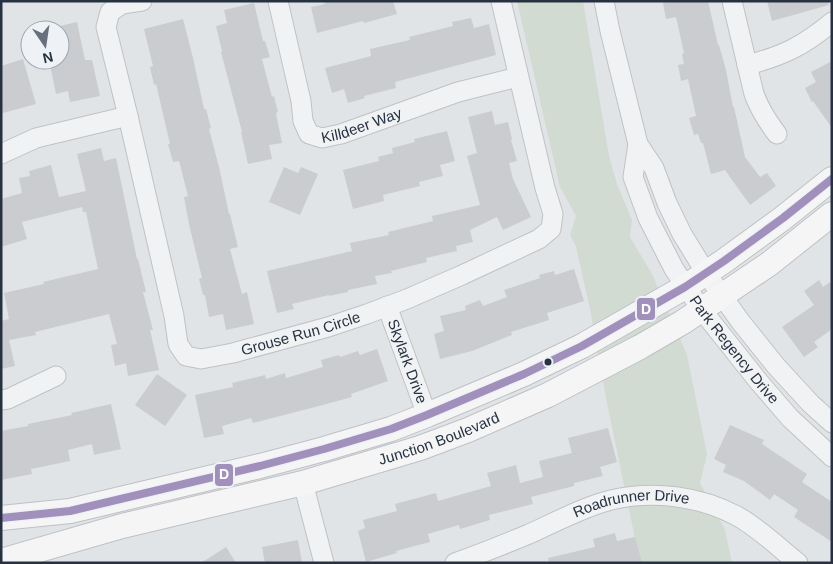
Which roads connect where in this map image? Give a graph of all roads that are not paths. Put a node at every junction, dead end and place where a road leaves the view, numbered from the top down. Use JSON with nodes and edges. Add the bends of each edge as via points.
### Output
{"nodes":[{"id":1,"x":142,"y":1,"type":"edge"},
{"id":2,"x":278,"y":1,"type":"edge"},
{"id":3,"x":501,"y":1,"type":"edge"},
{"id":4,"x":604,"y":1,"type":"edge"},
{"id":5,"x":732,"y":1,"type":"edge"},
{"id":6,"x":832,"y":22,"type":"edge"},
{"id":7,"x":747,"y":65,"type":"junction"},
{"id":8,"x":518,"y":77,"type":"junction"},
{"id":9,"x":128,"y":116,"type":"junction"},
{"id":10,"x":777,"y":134,"type":"dead end"},
{"id":11,"x":638,"y":144,"type":"junction"},
{"id":12,"x":1,"y":154,"type":"edge"},
{"id":13,"x":832,"y":179,"type":"edge"},
{"id":14,"x":832,"y":214,"type":"edge"},
{"id":15,"x":706,"y":273,"type":"junction"},
{"id":16,"x":685,"y":286,"type":"junction"},
{"id":17,"x":722,"y":296,"type":"junction"},
{"id":18,"x":387,"y":306,"type":"junction"},
{"id":19,"x":701,"y":309,"type":"junction"},
{"id":20,"x":56,"y":376,"type":"dead end"},
{"id":21,"x":1,"y":400,"type":"edge"},
{"id":22,"x":427,"y":415,"type":"junction"},
{"id":23,"x":832,"y":423,"type":"edge"},
{"id":24,"x":832,"y":457,"type":"edge"},
{"id":25,"x":303,"y":483,"type":"junction"},
{"id":26,"x":1,"y":518,"type":"edge"},
{"id":27,"x":1,"y":562,"type":"edge"},
{"id":28,"x":324,"y":563,"type":"edge"},
{"id":29,"x":455,"y":563,"type":"edge"},
{"id":30,"x":798,"y":563,"type":"edge"}],
"edges":[{"from":1,"to":9,"type":"street","name":"Grouse Run Circle","via":[[122,4],[110,12],[106,27]]},
{"from":2,"to":8,"type":"street","name":"Killdeer Way","via":[[309,134],[322,138],[360,128],[458,92]]},
{"from":3,"to":8,"type":"street","name":"Grouse Run Circle"},
{"from":4,"to":11,"type":"street","name":"Park Regency Drive"},
{"from":5,"to":7,"type":"street"},
{"from":6,"to":7,"type":"street","via":[[790,51]]},
{"from":7,"to":10,"type":"street","via":[[759,108]]},
{"from":8,"to":18,"type":"street","name":"Grouse Run Circle","via":[[553,214],[551,229],[539,239]]},
{"from":9,"to":12,"type":"street","via":[[36,138]]},
{"from":9,"to":18,"type":"street","name":"Grouse Run Circle","via":[[178,344],[186,356],[201,359],[233,353],[328,327]]},
{"from":11,"to":15,"type":"street","name":"Park Regency Drive","via":[[654,168],[682,234]]},
{"from":11,"to":16,"type":"street","name":"Park Regency Drive","via":[[634,176],[648,218]]},
{"from":13,"to":15,"type":"main road","name":"Junction Boulevard"},
{"from":14,"to":17,"type":"main road","name":"Junction Boulevard"},
{"from":15,"to":16,"type":"main road","name":"Junction Boulevard"},
{"from":15,"to":17,"type":"street","name":"Park Regency Drive"},
{"from":16,"to":19,"type":"street","name":"Park Regency Drive"},
{"from":16,"to":22,"type":"main road","name":"Junction Boulevard","via":[[582,346]]},
{"from":17,"to":19,"type":"main road","name":"Junction Boulevard"},
{"from":17,"to":23,"type":"street","name":"Park Regency Drive","via":[[776,366]]},
{"from":18,"to":22,"type":"street","name":"Skylark Drive"},
{"from":19,"to":24,"type":"street","name":"Park Regency Drive","via":[[790,418]]},
{"from":19,"to":25,"type":"main road","name":"Junction Boulevard","via":[[640,347],[548,395],[468,430]]},
{"from":20,"to":21,"type":"street"},
{"from":22,"to":26,"type":"main road","name":"Junction Boulevard","via":[[372,435],[240,471],[70,511]]},
{"from":25,"to":27,"type":"main road","name":"Junction Boulevard","via":[[122,526]]},
{"from":25,"to":28,"type":"street"},
{"from":29,"to":30,"type":"street","name":"Roadrunner Drive","via":[[609,500],[633,496],[689,499],[714,506],[762,533]]}]}
